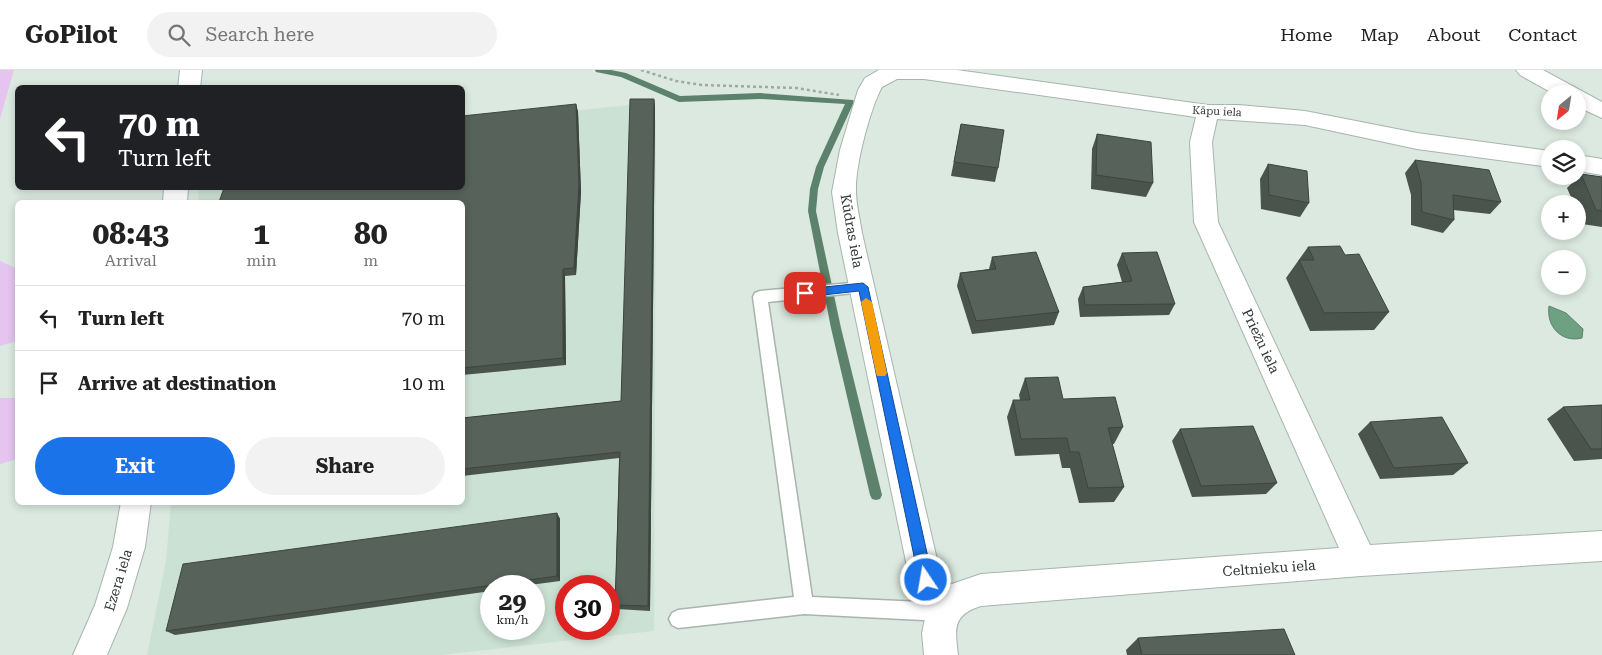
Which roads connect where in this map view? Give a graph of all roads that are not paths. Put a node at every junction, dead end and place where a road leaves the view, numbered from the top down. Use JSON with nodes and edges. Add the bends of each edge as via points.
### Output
{"nodes":[{"id":1,"x":191,"y":70,"type":"edge"},
{"id":2,"x":1527,"y":70,"type":"edge"},
{"id":3,"x":884,"y":74,"type":"joint"},
{"id":4,"x":189,"y":85,"type":"edge"},
{"id":5,"x":1554,"y":85,"type":"edge"},
{"id":6,"x":1586,"y":102,"type":"edge"},
{"id":7,"x":1602,"y":111,"type":"edge"},
{"id":8,"x":1208,"y":112,"type":"junction"},
{"id":9,"x":1541,"y":158,"type":"edge"},
{"id":10,"x":1586,"y":164,"type":"edge"},
{"id":11,"x":1602,"y":166,"type":"edge"},
{"id":12,"x":863,"y":287,"type":"junction"},
{"id":13,"x":136,"y":505,"type":"edge"},
{"id":14,"x":1602,"y":546,"type":"edge"},
{"id":15,"x":1361,"y":561,"type":"junction"},
{"id":16,"x":804,"y":605,"type":"junction"},
{"id":17,"x":943,"y":612,"type":"junction"},
{"id":18,"x":678,"y":619,"type":"dead end"},
{"id":19,"x":90,"y":655,"type":"edge"},
{"id":20,"x":941,"y":655,"type":"edge"}],
"edges":[{"from":1,"to":4,"type":"street"},
{"from":2,"to":5,"type":"street"},
{"from":3,"to":8,"type":"street","name":"Kāpu iela","via":[[901,70],[924,72]]},
{"from":3,"to":12,"type":"street","name":"Kūdras iela","via":[[872,84],[848,162],[844,188]]},
{"from":6,"to":7,"type":"street"},
{"from":8,"to":9,"type":"street","name":"Kāpu iela","via":[[1305,118],[1417,141]]},
{"from":8,"to":15,"type":"street","name":"Priežu iela","via":[[1201,142],[1206,222]]},
{"from":10,"to":11,"type":"street"},
{"from":12,"to":16,"type":"lane","via":[[760,297]]},
{"from":12,"to":17,"type":"street","name":"Kūdras iela","via":[[926,580]]},
{"from":13,"to":19,"type":"street","name":"Ezera iela","via":[[129,547],[111,608]]},
{"from":14,"to":15,"type":"street","name":"Celtnieku iela"},
{"from":15,"to":17,"type":"street","name":"Celtnieku iela","via":[[981,590],[958,598]]},
{"from":16,"to":17,"type":"lane"},
{"from":16,"to":18,"type":"lane"},
{"from":17,"to":20,"type":"street","via":[[939,633]]}]}
